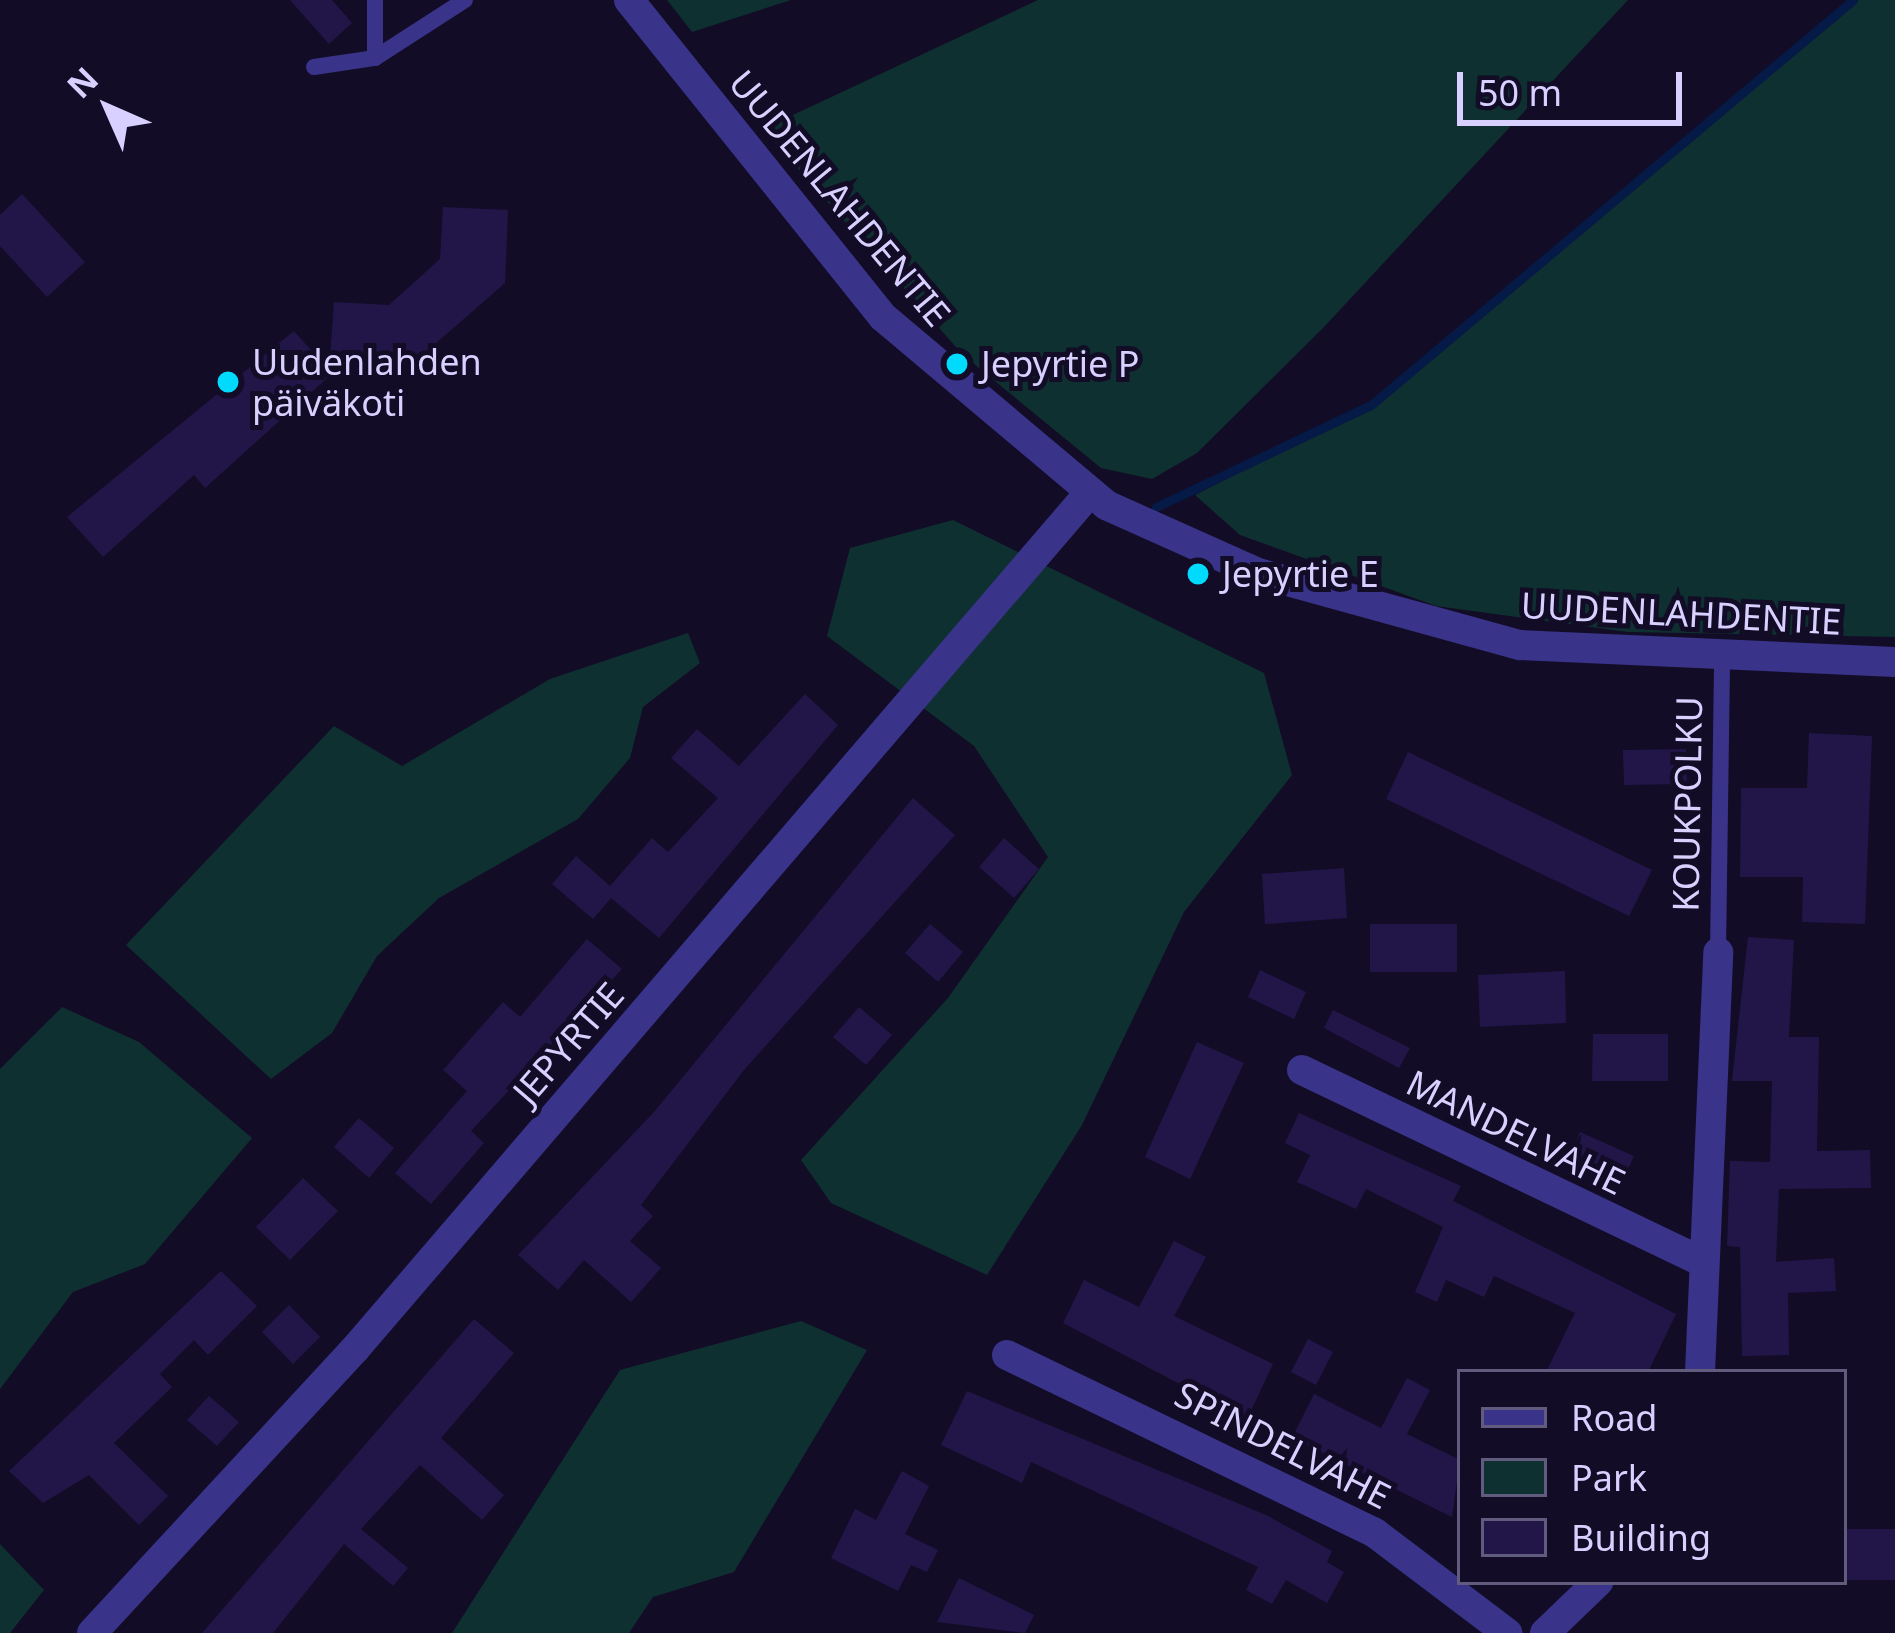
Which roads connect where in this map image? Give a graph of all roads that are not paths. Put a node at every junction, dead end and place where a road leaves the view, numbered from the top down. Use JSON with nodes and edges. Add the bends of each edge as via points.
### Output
{"nodes":[{"id":1,"x":374,"y":0,"type":"edge"},
{"id":2,"x":465,"y":0,"type":"edge"},
{"id":3,"x":629,"y":0,"type":"edge"},
{"id":4,"x":375,"y":58,"type":"junction"},
{"id":5,"x":314,"y":68,"type":"dead end"},
{"id":6,"x":1090,"y":492,"type":"junction"},
{"id":7,"x":1722,"y":656,"type":"junction"},
{"id":8,"x":1895,"y":662,"type":"edge"},
{"id":9,"x":1718,"y":952,"type":"joint"},
{"id":10,"x":1302,"y":1070,"type":"dead end"},
{"id":11,"x":1697,"y":1259,"type":"junction"},
{"id":12,"x":1007,"y":1355,"type":"dead end"},
{"id":13,"x":1700,"y":1369,"type":"edge"},
{"id":14,"x":1595,"y":1585,"type":"edge"},
{"id":15,"x":92,"y":1633,"type":"edge"},
{"id":16,"x":1507,"y":1633,"type":"edge"},
{"id":17,"x":1545,"y":1633,"type":"edge"}],
"edges":[{"from":1,"to":4,"type":"lane"},
{"from":2,"to":4,"type":"lane"},
{"from":3,"to":6,"type":"street","name":"UUDENLAHDENTIE","via":[[883,317]]},
{"from":4,"to":5,"type":"lane"},
{"from":6,"to":7,"type":"street","name":"UUDENLAHDENTIE","via":[[1258,573],[1415,624],[1520,645]]},
{"from":6,"to":15,"type":"street","name":"JEPYRTIE","via":[[355,1349]]},
{"from":7,"to":8,"type":"street","name":"UUDENLAHDENTIE"},
{"from":7,"to":9,"type":"lane","name":"KOUKPOLKU"},
{"from":9,"to":11,"type":"street"},
{"from":10,"to":11,"type":"street","name":"MANDELVAHE"},
{"from":11,"to":13,"type":"street"},
{"from":12,"to":16,"type":"street","name":"SPINDELVAHE","via":[[1375,1533]]},
{"from":14,"to":17,"type":"street"}]}
